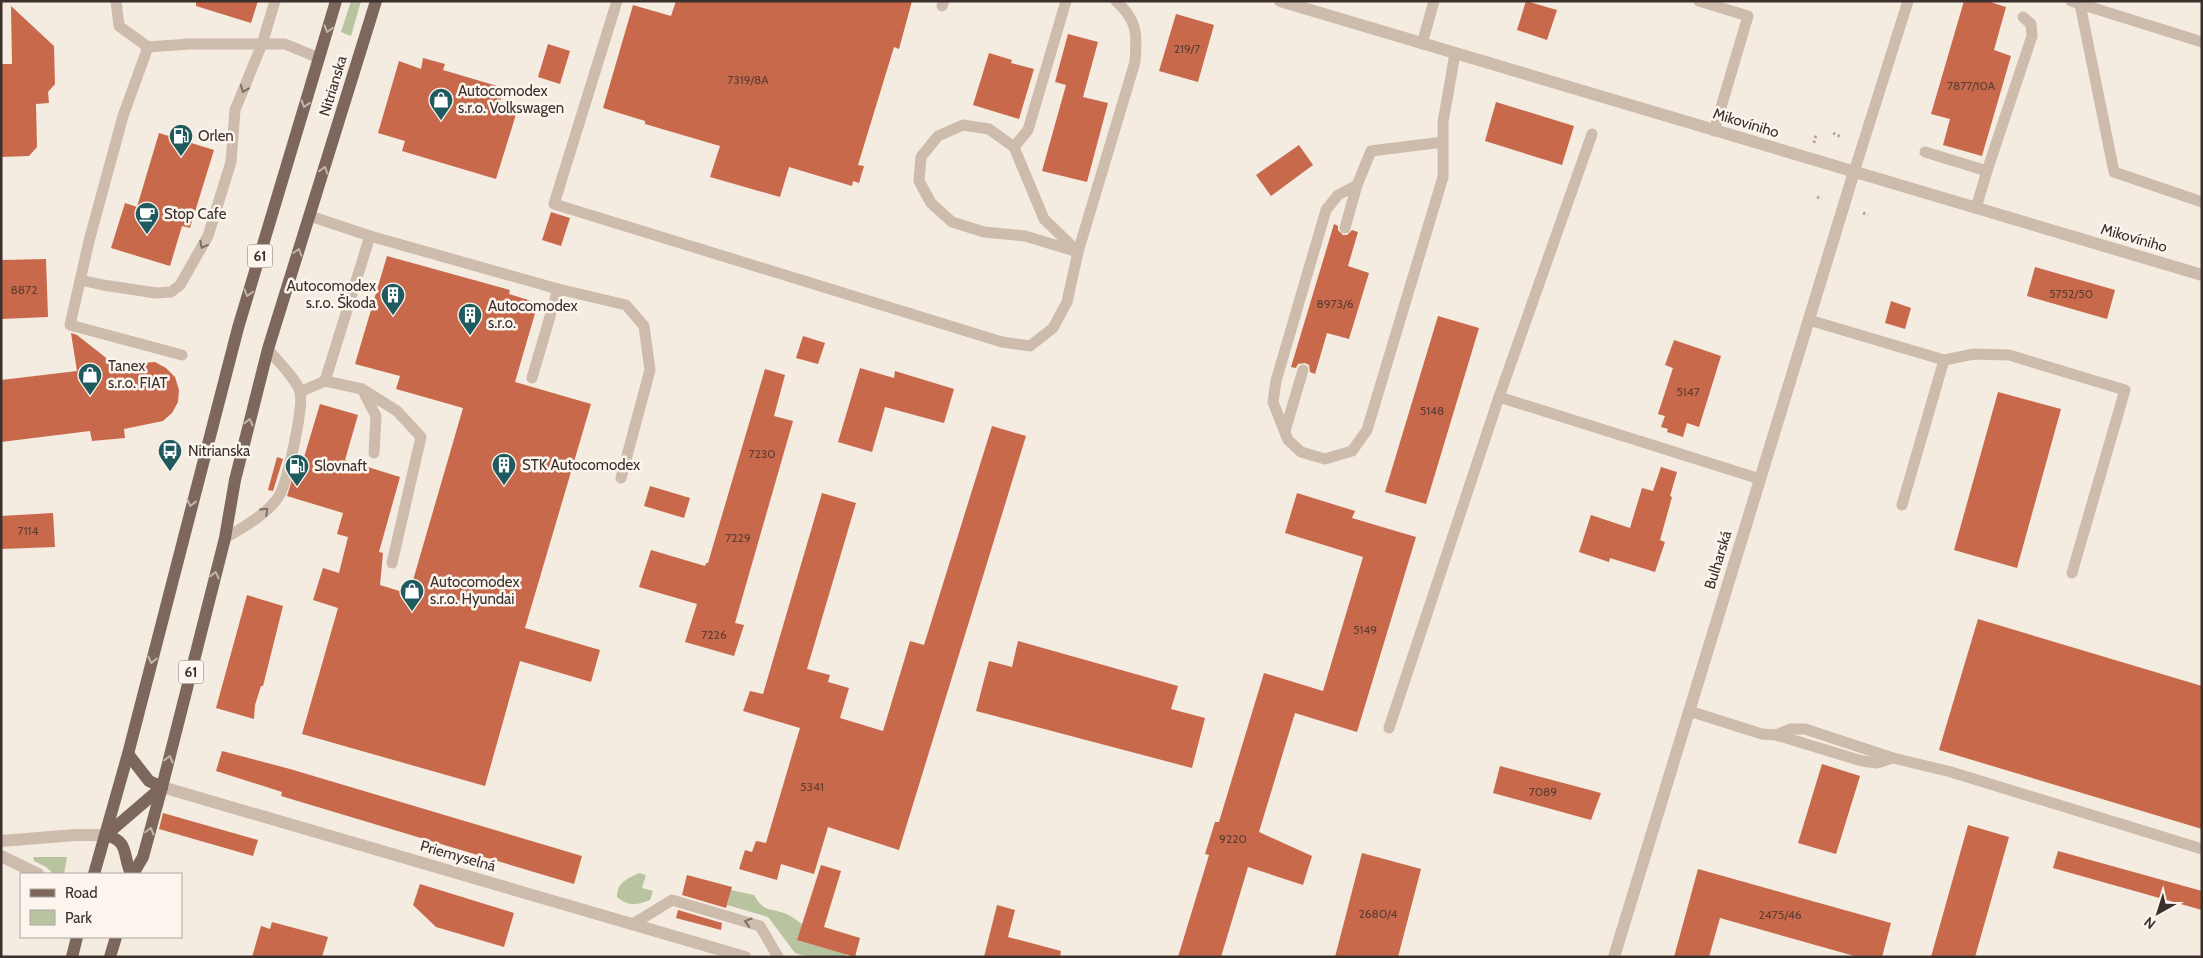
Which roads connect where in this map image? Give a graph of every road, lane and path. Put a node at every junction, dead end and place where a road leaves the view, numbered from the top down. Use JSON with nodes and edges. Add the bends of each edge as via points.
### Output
{"nodes":[{"id":1,"x":116,"y":1,"type":"edge"},
{"id":2,"x":275,"y":1,"type":"edge"},
{"id":3,"x":336,"y":1,"type":"edge"},
{"id":4,"x":376,"y":1,"type":"edge"},
{"id":5,"x":617,"y":1,"type":"edge"},
{"id":6,"x":1066,"y":1,"type":"edge"},
{"id":7,"x":1116,"y":1,"type":"edge"},
{"id":8,"x":1280,"y":1,"type":"edge"},
{"id":9,"x":1434,"y":1,"type":"edge"},
{"id":10,"x":1699,"y":1,"type":"edge"},
{"id":11,"x":1908,"y":1,"type":"edge"},
{"id":12,"x":2076,"y":3,"type":"edge"},
{"id":13,"x":2023,"y":17,"type":"dead end"},
{"id":14,"x":2202,"y":42,"type":"edge"},
{"id":15,"x":262,"y":44,"type":"junction"},
{"id":16,"x":1422,"y":44,"type":"junction"},
{"id":17,"x":148,"y":47,"type":"junction"},
{"id":18,"x":1455,"y":54,"type":"junction"},
{"id":19,"x":319,"y":58,"type":"junction"},
{"id":20,"x":1714,"y":131,"type":"junction"},
{"id":21,"x":1833,"y":133,"type":"dead end"},
{"id":22,"x":1592,"y":134,"type":"dead end"},
{"id":23,"x":1816,"y":134,"type":"dead end"},
{"id":24,"x":1840,"y":137,"type":"dead end"},
{"id":25,"x":1443,"y":142,"type":"junction"},
{"id":26,"x":1813,"y":143,"type":"dead end"},
{"id":27,"x":1014,"y":147,"type":"junction"},
{"id":28,"x":1925,"y":152,"type":"dead end"},
{"id":29,"x":1987,"y":171,"type":"junction"},
{"id":30,"x":1854,"y":172,"type":"junction"},
{"id":31,"x":1357,"y":185,"type":"junction"},
{"id":32,"x":1817,"y":197,"type":"dead end"},
{"id":33,"x":1822,"y":199,"type":"dead end"},
{"id":34,"x":2202,"y":202,"type":"edge"},
{"id":35,"x":1976,"y":208,"type":"junction"},
{"id":36,"x":1863,"y":213,"type":"dead end"},
{"id":37,"x":1868,"y":215,"type":"dead end"},
{"id":38,"x":310,"y":216,"type":"junction"},
{"id":39,"x":1345,"y":228,"type":"dead end"},
{"id":40,"x":370,"y":236,"type":"junction"},
{"id":41,"x":1078,"y":252,"type":"junction"},
{"id":42,"x":2202,"y":275,"type":"edge"},
{"id":43,"x":80,"y":280,"type":"junction"},
{"id":44,"x":558,"y":289,"type":"junction"},
{"id":45,"x":1809,"y":320,"type":"junction"},
{"id":46,"x":268,"y":349,"type":"junction"},
{"id":47,"x":182,"y":355,"type":"dead end"},
{"id":48,"x":1944,"y":360,"type":"junction"},
{"id":49,"x":1303,"y":370,"type":"dead end"},
{"id":50,"x":532,"y":378,"type":"dead end"},
{"id":51,"x":325,"y":381,"type":"junction"},
{"id":52,"x":362,"y":389,"type":"junction"},
{"id":53,"x":300,"y":392,"type":"junction"},
{"id":54,"x":1499,"y":397,"type":"junction"},
{"id":55,"x":1284,"y":430,"type":"junction"},
{"id":56,"x":374,"y":452,"type":"dead end"},
{"id":57,"x":620,"y":478,"type":"dead end"},
{"id":58,"x":1760,"y":479,"type":"junction"},
{"id":59,"x":1902,"y":505,"type":"dead end"},
{"id":60,"x":225,"y":538,"type":"junction"},
{"id":61,"x":392,"y":563,"type":"dead end"},
{"id":62,"x":2072,"y":573,"type":"dead end"},
{"id":63,"x":1689,"y":711,"type":"junction"},
{"id":64,"x":1389,"y":728,"type":"dead end"},
{"id":65,"x":128,"y":754,"type":"junction"},
{"id":66,"x":162,"y":786,"type":"junction"},
{"id":67,"x":106,"y":835,"type":"junction"},
{"id":68,"x":1,"y":841,"type":"edge"},
{"id":69,"x":2202,"y":849,"type":"edge"},
{"id":70,"x":1,"y":856,"type":"edge"},
{"id":71,"x":36,"y":873,"type":"edge"},
{"id":72,"x":94,"y":873,"type":"edge"},
{"id":73,"x":132,"y":873,"type":"edge"},
{"id":74,"x":133,"y":873,"type":"edge"},
{"id":75,"x":633,"y":924,"type":"junction"},
{"id":76,"x":77,"y":938,"type":"edge"},
{"id":77,"x":116,"y":938,"type":"edge"},
{"id":78,"x":72,"y":957,"type":"edge"},
{"id":79,"x":110,"y":957,"type":"edge"},
{"id":80,"x":745,"y":957,"type":"edge"},
{"id":81,"x":778,"y":957,"type":"edge"},
{"id":82,"x":1614,"y":957,"type":"edge"}],
"edges":[{"from":1,"to":17,"type":"lane","via":[[119,26]]},
{"from":2,"to":15,"type":"lane"},
{"from":3,"to":19,"type":"main road","name":"Nitrianska","number":"61","one_way":true},
{"from":38,"to":4,"type":"main road","name":"Nitrianska","number":"61","one_way":true},
{"from":5,"to":41,"type":"lane","via":[[554,204],[1002,342],[1030,346],[1053,328],[1067,302]]},
{"from":6,"to":27,"type":"lane","via":[[1028,130]]},
{"from":7,"to":41,"type":"lane","via":[[1128,12],[1137,34],[1135,62]]},
{"from":8,"to":16,"type":"street","name":"Mikovíniho"},
{"from":9,"to":16,"type":"lane"},
{"from":10,"to":20,"type":"lane","via":[[1748,16]]},
{"from":11,"to":30,"type":"lane"},
{"from":12,"to":14,"type":"lane"},
{"from":12,"to":34,"type":"lane","via":[[2114,172]]},
{"from":13,"to":29,"type":"lane","via":[[2031,24],[2032,36]]},
{"from":15,"to":17,"type":"lane"},
{"from":15,"to":19,"type":"lane","via":[[285,44]]},
{"from":15,"to":43,"type":"lane","one_way":true,"via":[[235,110],[232,162],[208,236],[180,285],[171,292],[156,293]]},
{"from":16,"to":18,"type":"street","name":"Mikovíniho"},
{"from":17,"to":43,"type":"lane","via":[[123,116]]},
{"from":18,"to":20,"type":"street","name":"Mikovíniho"},
{"from":18,"to":25,"type":"lane","via":[[1443,122]]},
{"from":19,"to":65,"type":"main road","name":"Nitrianska","number":"61","one_way":true,"via":[[238,328]]},
{"from":20,"to":30,"type":"street","name":"Mikovíniho"},
{"from":21,"to":24,"type":"path"},
{"from":22,"to":54,"type":"lane"},
{"from":23,"to":26,"type":"path"},
{"from":25,"to":31,"type":"lane","via":[[1371,151]]},
{"from":25,"to":55,"type":"lane","via":[[1443,178],[1366,430],[1352,451],[1325,459],[1301,452],[1288,440]]},
{"from":27,"to":41,"type":"lane","via":[[1044,219]]},
{"from":27,"to":41,"type":"lane","via":[[990,129],[963,125],[938,136],[921,157],[919,181],[931,204],[952,222],[984,232],[1026,236]]},
{"from":28,"to":29,"type":"lane"},
{"from":29,"to":35,"type":"lane"},
{"from":30,"to":35,"type":"street","name":"Mikovíniho"},
{"from":30,"to":45,"type":"street","name":"Bulharská"},
{"from":31,"to":39,"type":"lane"},
{"from":31,"to":55,"type":"lane","via":[[1338,195],[1326,210],[1276,381],[1273,402]]},
{"from":32,"to":33,"type":"path"},
{"from":35,"to":42,"type":"street","name":"Mikovíniho"},
{"from":36,"to":37,"type":"path"},
{"from":38,"to":40,"type":"lane"},
{"from":46,"to":38,"type":"main road","name":"Nitrianska","number":"61","one_way":true},
{"from":40,"to":44,"type":"lane"},
{"from":40,"to":51,"type":"lane"},
{"from":43,"to":47,"type":"lane","via":[[70,325]]},
{"from":44,"to":50,"type":"lane"},
{"from":44,"to":57,"type":"lane","via":[[626,305],[644,326],[650,370]]},
{"from":45,"to":48,"type":"lane"},
{"from":45,"to":58,"type":"street","name":"Bulharská"},
{"from":46,"to":53,"type":"lane"},
{"from":60,"to":46,"type":"main road","name":"Nitrianska","number":"61","one_way":true,"via":[[234,480]]},
{"from":48,"to":59,"type":"lane"},
{"from":48,"to":62,"type":"lane","via":[[1974,354],[2009,355],[2125,390]]},
{"from":49,"to":55,"type":"lane"},
{"from":51,"to":52,"type":"lane"},
{"from":51,"to":53,"type":"lane"},
{"from":52,"to":56,"type":"lane","via":[[376,416]]},
{"from":52,"to":61,"type":"lane","via":[[397,411],[422,437]]},
{"from":60,"to":53,"type":"lane","one_way":true,"via":[[253,522],[279,496],[296,436]]},
{"from":54,"to":58,"type":"lane"},
{"from":54,"to":64,"type":"lane"},
{"from":58,"to":63,"type":"street","name":"Bulharská"},
{"from":66,"to":60,"type":"main road","name":"Nitrianska","number":"61","one_way":true},
{"from":63,"to":69,"type":"lane","via":[[1762,734],[1776,735],[1790,729],[1805,729]]},
{"from":63,"to":82,"type":"street","name":"Bulharská"},
{"from":65,"to":66,"type":"main road","via":[[149,781]]},
{"from":65,"to":67,"type":"main road","name":"Nitrianska","number":"61"},
{"from":66,"to":67,"type":"main road"},
{"from":74,"to":66,"type":"main road","name":"Nitrianska","number":"61","one_way":true,"via":[[143,857]]},
{"from":66,"to":75,"type":"street","name":"Priemyselná"},
{"from":67,"to":68,"type":"street","via":[[75,834]]},
{"from":67,"to":72,"type":"main road","name":"Nitrianska","number":"61"},
{"from":67,"to":73,"type":"main road","via":[[118,838]]},
{"from":70,"to":71,"type":"street"},
{"from":75,"to":80,"type":"street","name":"Priemyselná"},
{"from":81,"to":75,"type":"lane","one_way":true,"via":[[760,926],[672,900]]},
{"from":76,"to":78,"type":"main road"},
{"from":77,"to":79,"type":"main road"}]}
